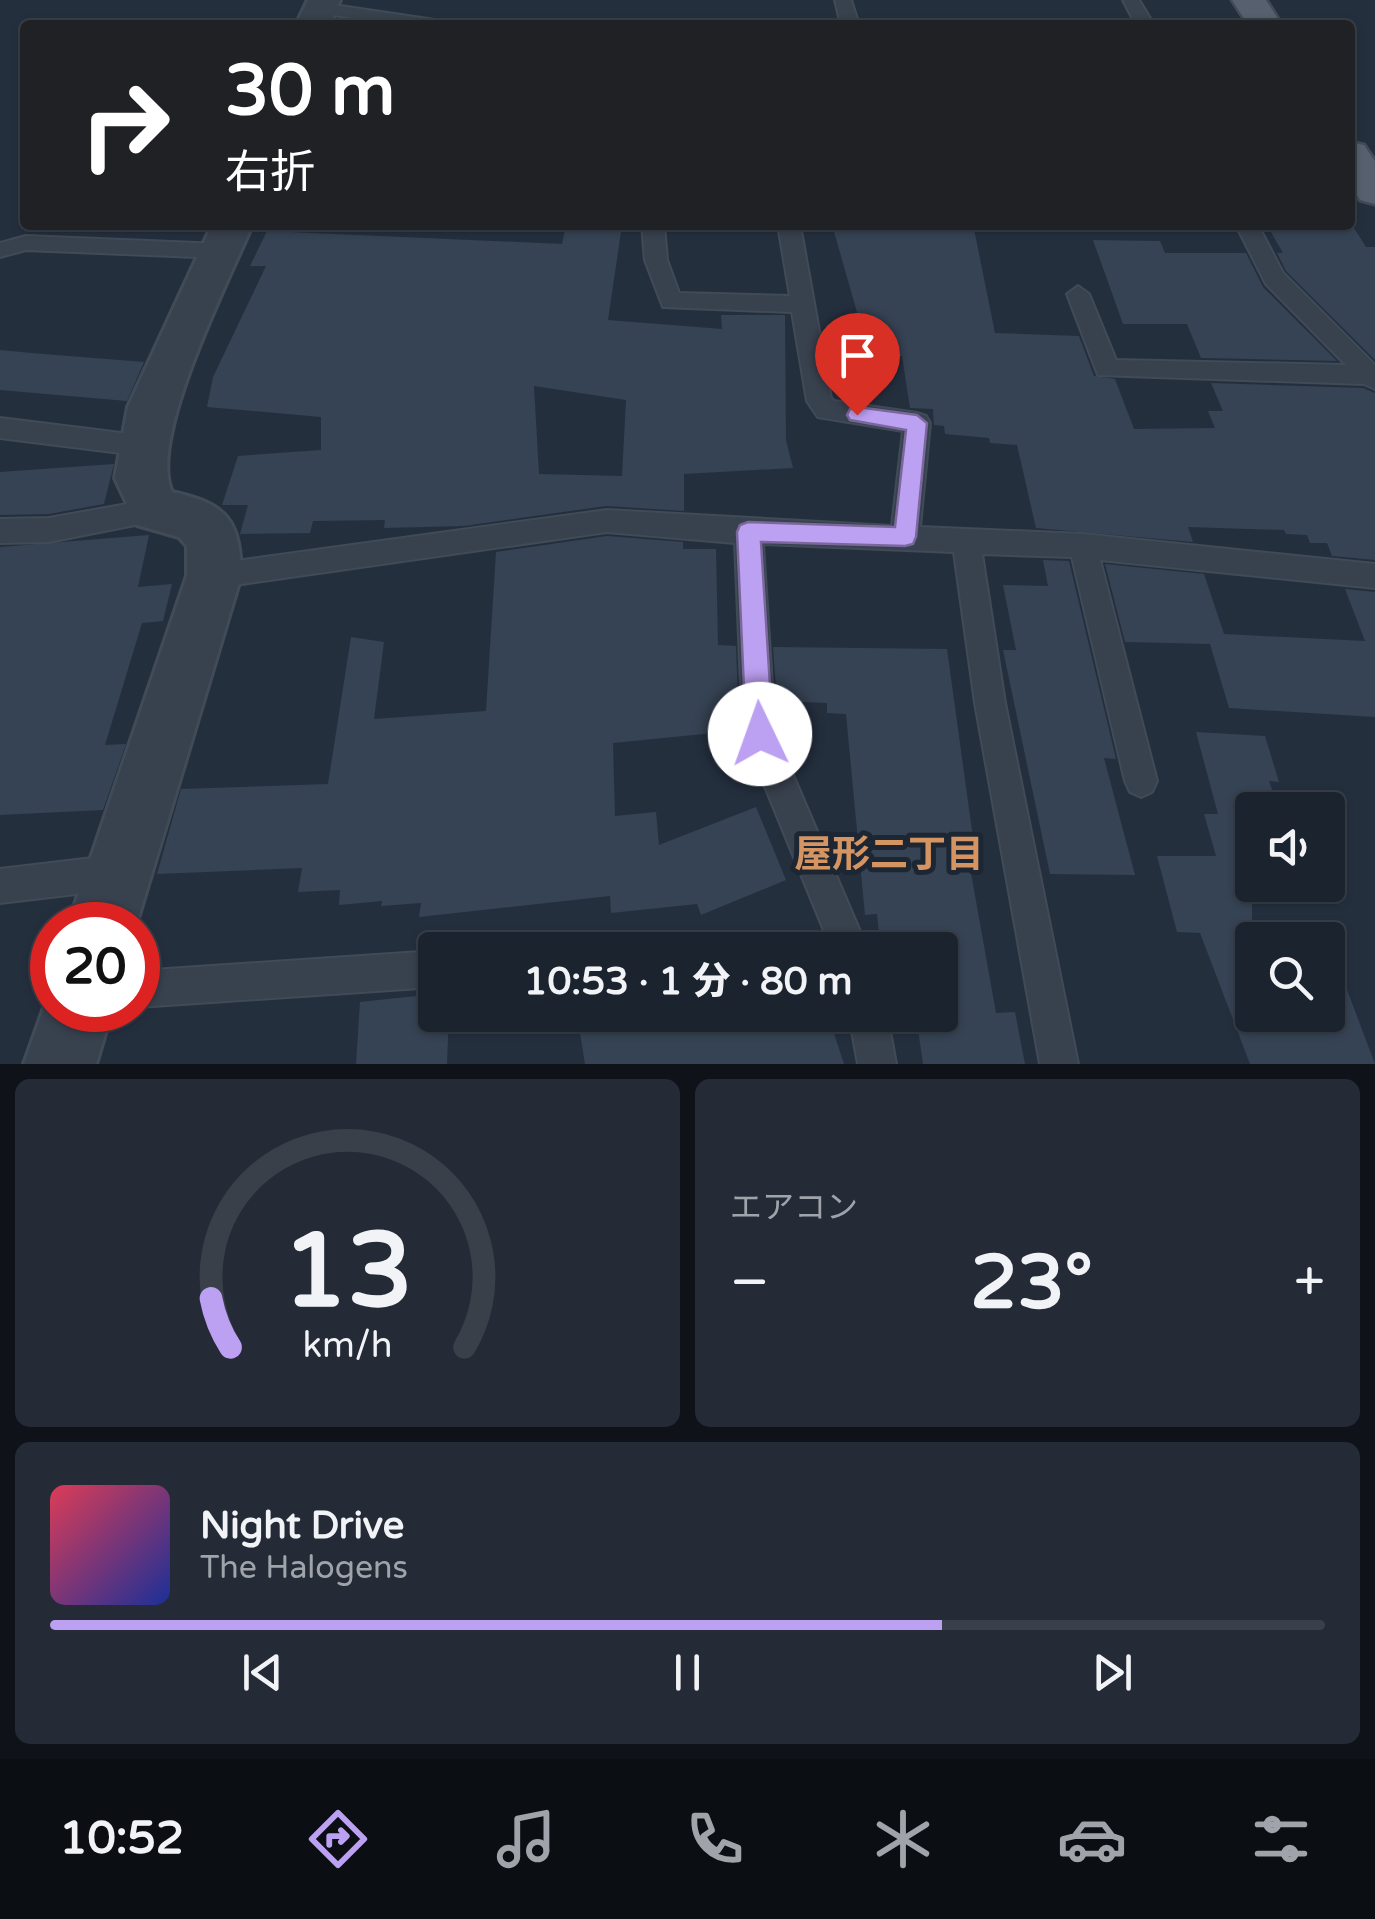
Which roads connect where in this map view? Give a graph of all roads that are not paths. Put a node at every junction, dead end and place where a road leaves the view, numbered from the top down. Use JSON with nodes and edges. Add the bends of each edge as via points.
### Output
{"nodes":[{"id":1,"x":319,"y":11,"type":"edge"},
{"id":2,"x":394,"y":20,"type":"edge"},
{"id":3,"x":1355,"y":162,"type":"edge"},
{"id":4,"x":1375,"y":192,"type":"edge"},
{"id":5,"x":654,"y":230,"type":"edge"},
{"id":6,"x":791,"y":230,"type":"edge"},
{"id":7,"x":1250,"y":230,"type":"edge"},
{"id":8,"x":226,"y":238,"type":"edge"},
{"id":9,"x":0,"y":250,"type":"edge"},
{"id":10,"x":1078,"y":294,"type":"dead end"},
{"id":11,"x":803,"y":304,"type":"junction"},
{"id":12,"x":1372,"y":377,"type":"edge"},
{"id":13,"x":0,"y":428,"type":"edge"},
{"id":14,"x":145,"y":446,"type":"junction"},
{"id":15,"x":155,"y":510,"type":"junction"},
{"id":16,"x":0,"y":530,"type":"edge"},
{"id":17,"x":748,"y":532,"type":"junction"},
{"id":18,"x":905,"y":537,"type":"junction"},
{"id":19,"x":966,"y":541,"type":"junction"},
{"id":20,"x":1084,"y":546,"type":"junction"},
{"id":21,"x":214,"y":576,"type":"junction"},
{"id":22,"x":1375,"y":576,"type":"edge"},
{"id":23,"x":1141,"y":781,"type":"dead end"},
{"id":24,"x":118,"y":872,"type":"junction"},
{"id":25,"x":0,"y":886,"type":"edge"},
{"id":26,"x":109,"y":902,"type":"edge"},
{"id":27,"x":842,"y":932,"type":"edge"},
{"id":28,"x":418,"y":970,"type":"edge"},
{"id":29,"x":160,"y":988,"type":"edge"},
{"id":30,"x":70,"y":1032,"type":"edge"},
{"id":31,"x":871,"y":1032,"type":"edge"},
{"id":32,"x":60,"y":1064,"type":"edge"},
{"id":33,"x":877,"y":1064,"type":"edge"},
{"id":34,"x":1060,"y":1064,"type":"edge"}],
"edges":[{"from":1,"to":2,"type":"lane"},
{"from":3,"to":4,"type":"main road"},
{"from":5,"to":11,"type":"lane","via":[[656,260],[672,300]]},
{"from":6,"to":11,"type":"lane"},
{"from":7,"to":12,"type":"lane","via":[[1274,278]]},
{"from":8,"to":9,"type":"lane","via":[[26,243]]},
{"from":8,"to":14,"type":"street","via":[[152,407]]},
{"from":10,"to":12,"type":"lane","via":[[1107,369]]},
{"from":11,"to":18,"type":"lane","via":[[819,401],[827,410],[917,423]]},
{"from":13,"to":14,"type":"lane"},
{"from":14,"to":15,"type":"street","via":[[140,478]]},
{"from":15,"to":16,"type":"lane","via":[[49,530]]},
{"from":15,"to":21,"type":"street","via":[[195,519],[214,539]]},
{"from":17,"to":18,"type":"lane"},
{"from":17,"to":21,"type":"lane","via":[[606,521]]},
{"from":17,"to":27,"type":"lane","via":[[760,734]]},
{"from":18,"to":19,"type":"lane"},
{"from":19,"to":20,"type":"lane"},
{"from":19,"to":34,"type":"lane","via":[[990,703]]},
{"from":20,"to":22,"type":"lane"},
{"from":20,"to":23,"type":"lane"},
{"from":21,"to":24,"type":"street"},
{"from":24,"to":25,"type":"lane"},
{"from":24,"to":26,"type":"street"},
{"from":28,"to":29,"type":"lane"},
{"from":30,"to":32,"type":"street"},
{"from":31,"to":33,"type":"lane"}]}
